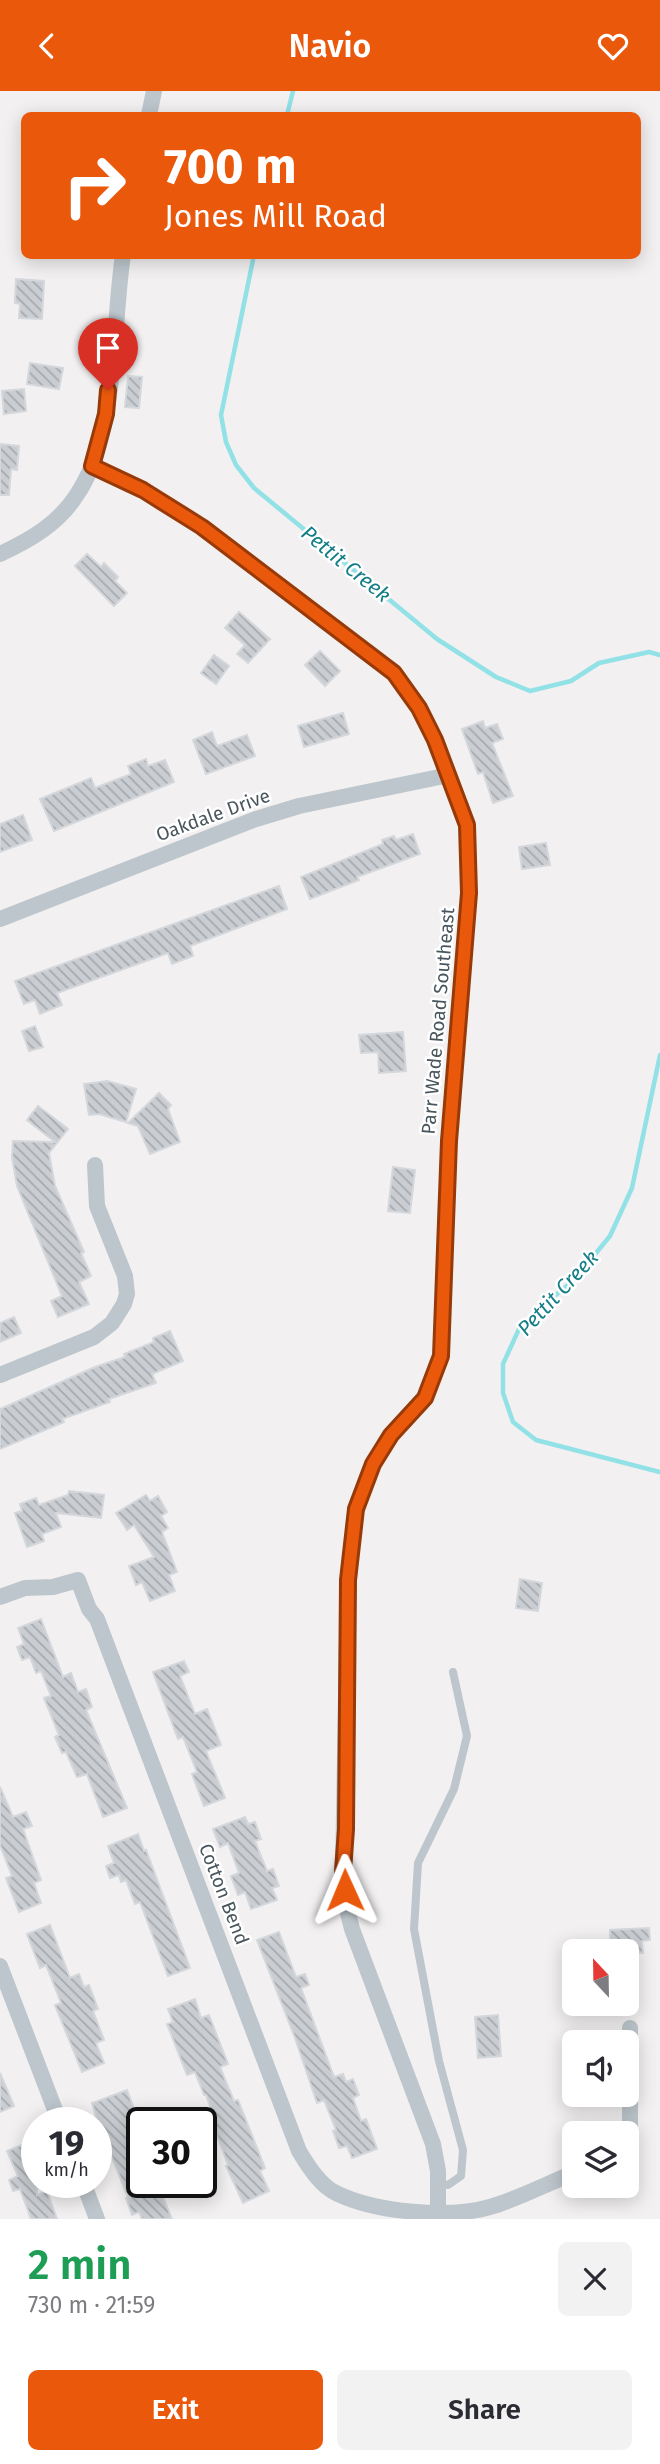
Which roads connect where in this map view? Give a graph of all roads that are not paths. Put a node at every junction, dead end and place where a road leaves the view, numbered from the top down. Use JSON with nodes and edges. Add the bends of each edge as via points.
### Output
{"nodes":[{"id":1,"x":154,"y":91,"type":"edge"},
{"id":2,"x":150,"y":112,"type":"edge"},
{"id":3,"x":123,"y":259,"type":"edge"},
{"id":4,"x":92,"y":466,"type":"junction"},
{"id":5,"x":0,"y":554,"type":"edge"},
{"id":6,"x":449,"y":775,"type":"junction"},
{"id":7,"x":0,"y":919,"type":"edge"},
{"id":8,"x":94,"y":1165,"type":"dead end"},
{"id":9,"x":0,"y":1375,"type":"edge"},
{"id":10,"x":0,"y":1597,"type":"edge"},
{"id":11,"x":453,"y":1672,"type":"dead end"},
{"id":12,"x":0,"y":1966,"type":"edge"},
{"id":13,"x":630,"y":2028,"type":"dead end"},
{"id":14,"x":54,"y":2107,"type":"edge"},
{"id":15,"x":630,"y":2121,"type":"edge"},
{"id":16,"x":562,"y":2178,"type":"edge"},
{"id":17,"x":438,"y":2183,"type":"junction"},
{"id":18,"x":89,"y":2198,"type":"edge"},
{"id":19,"x":436,"y":2216,"type":"edge"},
{"id":20,"x":97,"y":2219,"type":"edge"}],
"edges":[{"from":1,"to":2,"type":"street"},
{"from":3,"to":4,"type":"street","via":[[106,414]]},
{"from":4,"to":5,"type":"street","via":[[77,495],[55,520]]},
{"from":4,"to":6,"type":"street","name":"Parr Wade Road Southeast","via":[[143,490],[202,527],[394,673],[419,708]]},
{"from":6,"to":7,"type":"street","name":"Oakdale Drive","via":[[256,819]]},
{"from":6,"to":17,"type":"street","name":"Parr Wade Road Southeast","via":[[467,825],[469,893],[449,1141],[441,1356],[425,1398],[391,1435],[373,1464],[356,1509],[348,1580],[343,1871],[352,1929],[433,2144]]},
{"from":8,"to":9,"type":"street","via":[[97,1206],[125,1276],[124,1304],[112,1323],[94,1337]]},
{"from":10,"to":19,"type":"street","name":"Cotton Bend","via":[[78,1580],[308,2165],[336,2194]]},
{"from":11,"to":17,"type":"lane","via":[[467,1736],[454,1789],[418,1863],[414,1929],[439,2061],[463,2150],[461,2176],[448,2185]]},
{"from":12,"to":14,"type":"street"},
{"from":13,"to":15,"type":"street"},
{"from":16,"to":19,"type":"street","via":[[492,2207]]},
{"from":17,"to":19,"type":"street","name":"Parr Wade Road Southeast"},
{"from":18,"to":20,"type":"street"}]}
